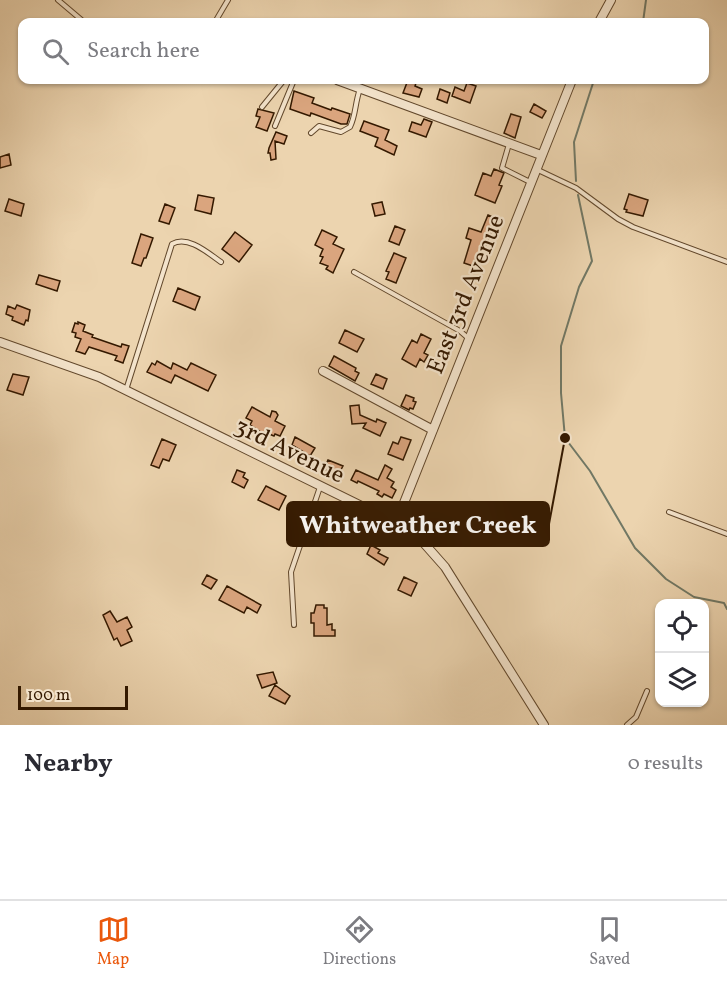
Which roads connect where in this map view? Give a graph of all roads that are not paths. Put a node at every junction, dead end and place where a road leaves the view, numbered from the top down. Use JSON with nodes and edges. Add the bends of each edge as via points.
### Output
{"nodes":[{"id":1,"x":58,"y":0,"type":"edge"},
{"id":2,"x":228,"y":0,"type":"edge"},
{"id":3,"x":610,"y":0,"type":"edge"},
{"id":4,"x":79,"y":18,"type":"edge"},
{"id":5,"x":217,"y":18,"type":"edge"},
{"id":6,"x":601,"y":18,"type":"edge"},
{"id":7,"x":281,"y":84,"type":"edge"},
{"id":8,"x":292,"y":84,"type":"edge"},
{"id":9,"x":348,"y":84,"type":"edge"},
{"id":10,"x":570,"y":84,"type":"edge"},
{"id":11,"x":360,"y":88,"type":"junction"},
{"id":12,"x":262,"y":107,"type":"dead end"},
{"id":13,"x":275,"y":126,"type":"dead end"},
{"id":14,"x":311,"y":133,"type":"dead end"},
{"id":15,"x":509,"y":143,"type":"junction"},
{"id":16,"x":541,"y":155,"type":"junction"},
{"id":17,"x":536,"y":169,"type":"junction"},
{"id":18,"x":531,"y":182,"type":"junction"},
{"id":19,"x":221,"y":262,"type":"dead end"},
{"id":20,"x":727,"y":262,"type":"edge"},
{"id":21,"x":354,"y":272,"type":"dead end"},
{"id":22,"x":468,"y":339,"type":"junction"},
{"id":23,"x":0,"y":342,"type":"edge"},
{"id":24,"x":322,"y":371,"type":"dead end"},
{"id":25,"x":126,"y":390,"type":"junction"},
{"id":26,"x":433,"y":430,"type":"junction"},
{"id":27,"x":320,"y":486,"type":"junction"},
{"id":28,"x":669,"y":512,"type":"dead end"},
{"id":29,"x":396,"y":523,"type":"junction"},
{"id":30,"x":727,"y":534,"type":"edge"},
{"id":31,"x":294,"y":625,"type":"dead end"},
{"id":32,"x":647,"y":691,"type":"dead end"},
{"id":33,"x":544,"y":725,"type":"edge"},
{"id":34,"x":627,"y":725,"type":"edge"}],
"edges":[{"from":1,"to":4,"type":"lane"},
{"from":2,"to":5,"type":"lane"},
{"from":3,"to":6,"type":"street"},
{"from":7,"to":12,"type":"lane"},
{"from":8,"to":13,"type":"lane"},
{"from":9,"to":11,"type":"street"},
{"from":10,"to":16,"type":"street","name":"East 3rd Avenue"},
{"from":11,"to":14,"type":"lane","via":[[350,128],[341,132],[319,126]]},
{"from":11,"to":15,"type":"street"},
{"from":15,"to":16,"type":"street"},
{"from":15,"to":18,"type":"lane","via":[[502,168]]},
{"from":16,"to":17,"type":"street","name":"East 3rd Avenue"},
{"from":17,"to":18,"type":"street","name":"East 3rd Avenue"},
{"from":17,"to":20,"type":"lane","via":[[576,188],[633,227]]},
{"from":18,"to":22,"type":"street","name":"East 3rd Avenue"},
{"from":19,"to":25,"type":"lane","via":[[192,244],[172,244]]},
{"from":21,"to":22,"type":"lane"},
{"from":22,"to":26,"type":"street","name":"East 3rd Avenue"},
{"from":23,"to":25,"type":"street","name":"3rd Avenue"},
{"from":24,"to":26,"type":"street"},
{"from":25,"to":27,"type":"street","name":"3rd Avenue"},
{"from":26,"to":29,"type":"street","name":"East 3rd Avenue"},
{"from":27,"to":29,"type":"street","name":"3rd Avenue"},
{"from":27,"to":31,"type":"lane","via":[[291,572]]},
{"from":28,"to":30,"type":"lane"},
{"from":29,"to":33,"type":"street","name":"3rd Avenue","via":[[422,541],[445,567]]},
{"from":32,"to":34,"type":"lane","via":[[636,717]]}]}
